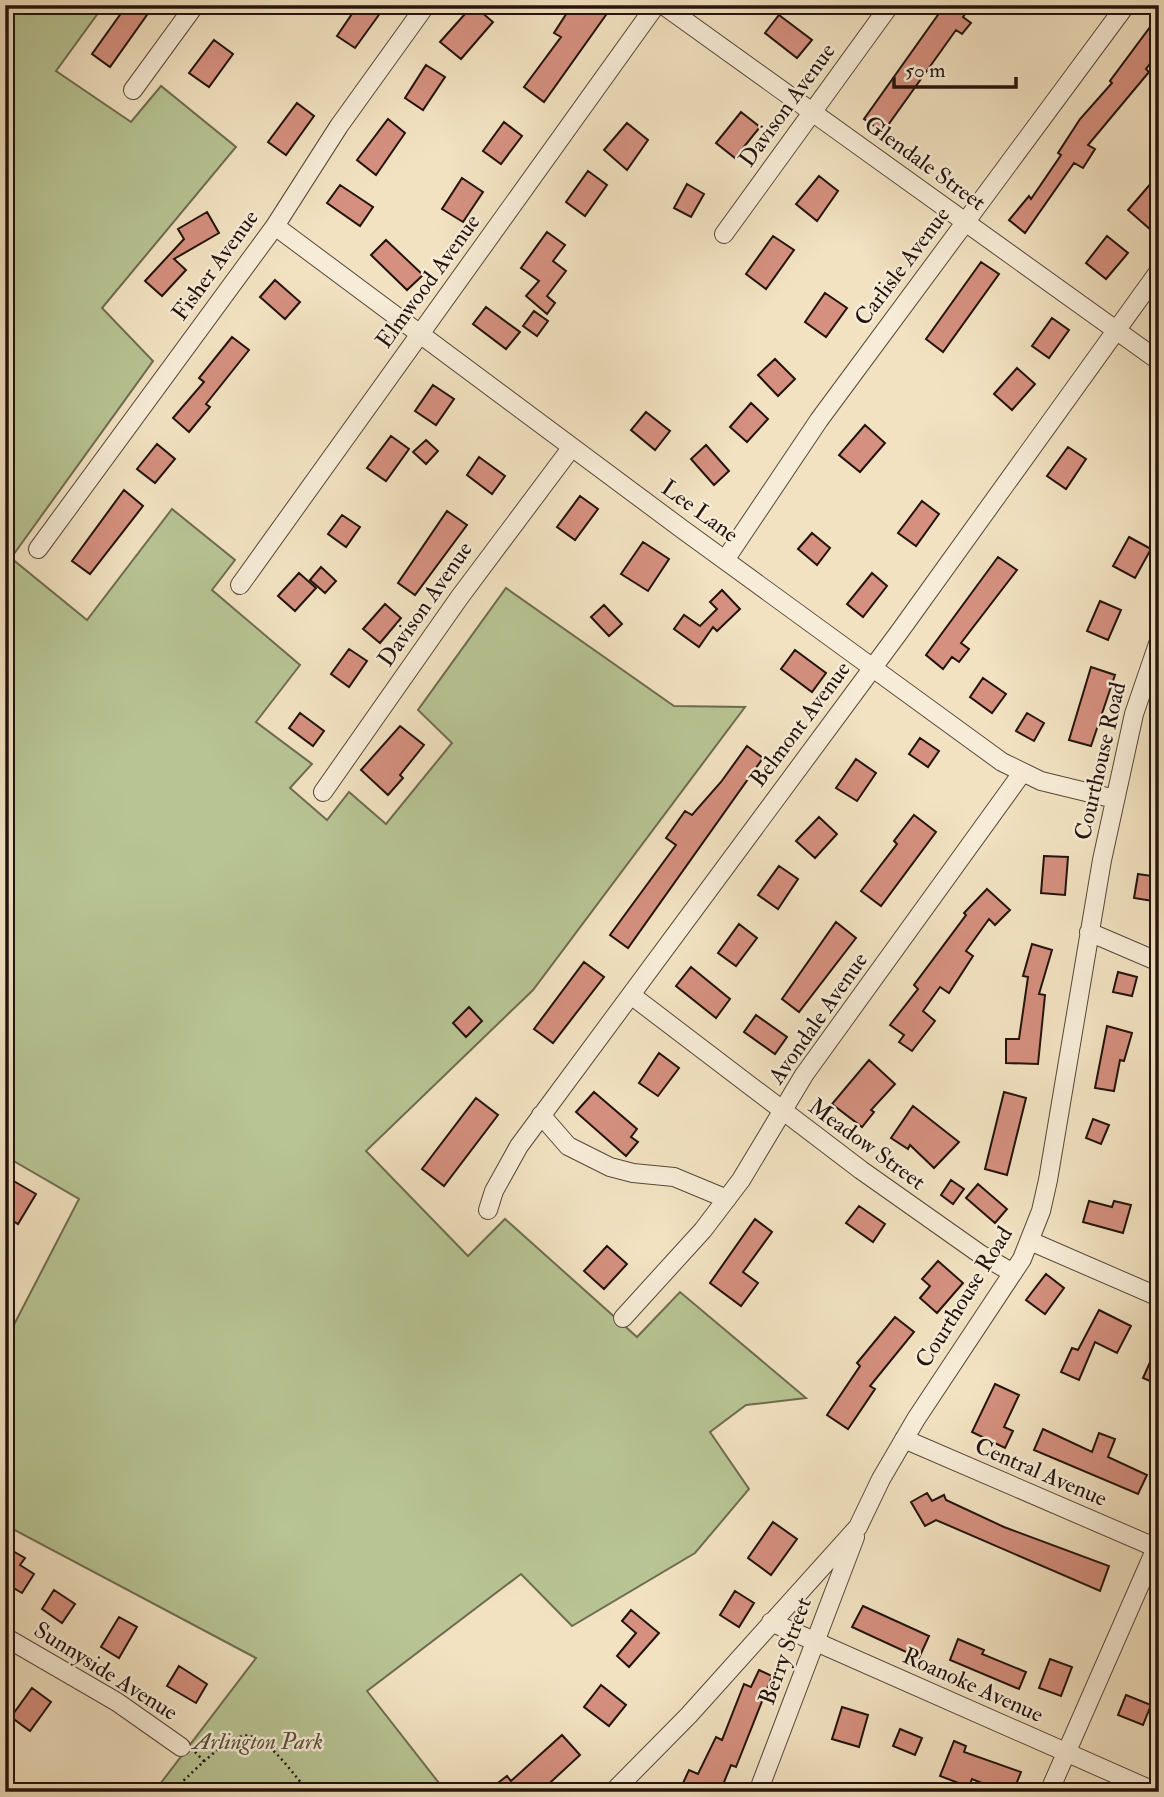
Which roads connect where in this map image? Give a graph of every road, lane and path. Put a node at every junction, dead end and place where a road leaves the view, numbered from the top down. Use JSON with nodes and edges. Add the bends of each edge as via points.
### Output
{"nodes":[{"id":1,"x":195,"y":5,"type":"edge"},
{"id":2,"x":426,"y":5,"type":"edge"},
{"id":3,"x":656,"y":5,"type":"edge"},
{"id":4,"x":663,"y":5,"type":"edge"},
{"id":5,"x":890,"y":5,"type":"edge"},
{"id":6,"x":1126,"y":5,"type":"edge"},
{"id":7,"x":133,"y":90,"type":"dead end"},
{"id":8,"x":813,"y":113,"type":"junction"},
{"id":9,"x":965,"y":222,"type":"junction"},
{"id":10,"x":275,"y":226,"type":"junction"},
{"id":11,"x":724,"y":234,"type":"dead end"},
{"id":12,"x":1159,"y":271,"type":"edge"},
{"id":13,"x":1116,"y":331,"type":"junction"},
{"id":14,"x":421,"y":334,"type":"junction"},
{"id":15,"x":1159,"y":361,"type":"edge"},
{"id":16,"x":572,"y":447,"type":"junction"},
{"id":17,"x":38,"y":549,"type":"dead end"},
{"id":18,"x":725,"y":560,"type":"junction"},
{"id":19,"x":240,"y":585,"type":"dead end"},
{"id":20,"x":1159,"y":641,"type":"edge"},
{"id":21,"x":873,"y":668,"type":"junction"},
{"id":22,"x":1022,"y":773,"type":"junction"},
{"id":23,"x":323,"y":792,"type":"dead end"},
{"id":24,"x":1115,"y":799,"type":"junction"},
{"id":25,"x":1089,"y":932,"type":"junction"},
{"id":26,"x":1159,"y":962,"type":"edge"},
{"id":27,"x":631,"y":995,"type":"junction"},
{"id":28,"x":783,"y":1113,"type":"junction"},
{"id":29,"x":541,"y":1115,"type":"junction"},
{"id":30,"x":727,"y":1199,"type":"junction"},
{"id":31,"x":488,"y":1210,"type":"dead end"},
{"id":32,"x":1031,"y":1241,"type":"junction"},
{"id":33,"x":1013,"y":1273,"type":"junction"},
{"id":34,"x":1159,"y":1297,"type":"edge"},
{"id":35,"x":623,"y":1318,"type":"dead end"},
{"id":36,"x":904,"y":1439,"type":"junction"},
{"id":37,"x":859,"y":1527,"type":"junction"},
{"id":38,"x":1157,"y":1548,"type":"edge"},
{"id":39,"x":771,"y":1622,"type":"junction"},
{"id":40,"x":5,"y":1637,"type":"edge"},
{"id":41,"x":816,"y":1641,"type":"junction"},
{"id":42,"x":181,"y":1747,"type":"dead end"},
{"id":43,"x":1065,"y":1754,"type":"junction"},
{"id":44,"x":172,"y":1792,"type":"edge"},
{"id":45,"x":309,"y":1792,"type":"edge"},
{"id":46,"x":613,"y":1792,"type":"edge"},
{"id":47,"x":758,"y":1792,"type":"edge"},
{"id":48,"x":1049,"y":1792,"type":"edge"},
{"id":49,"x":1156,"y":1792,"type":"edge"}],
"edges":[{"from":1,"to":7,"type":"street"},
{"from":2,"to":10,"type":"street","name":"Fisher Avenue","via":[[339,126]]},
{"from":3,"to":14,"type":"street","name":"Elmwood Avenue"},
{"from":4,"to":8,"type":"street","name":"Glendale Street"},
{"from":5,"to":8,"type":"street","name":"Davison Avenue"},
{"from":6,"to":9,"type":"street","name":"Carlisle Avenue"},
{"from":8,"to":9,"type":"street","name":"Glendale Street"},
{"from":8,"to":11,"type":"street","name":"Davison Avenue"},
{"from":9,"to":13,"type":"street","name":"Glendale Street"},
{"from":9,"to":18,"type":"street","name":"Carlisle Avenue","via":[[819,420]]},
{"from":10,"to":14,"type":"street","name":"Lee Lane"},
{"from":10,"to":17,"type":"street","name":"Fisher Avenue"},
{"from":12,"to":13,"type":"street","name":"Belmont Avenue"},
{"from":13,"to":15,"type":"street","name":"Glendale Street"},
{"from":13,"to":21,"type":"street","name":"Belmont Avenue"},
{"from":14,"to":16,"type":"street","name":"Lee Lane"},
{"from":14,"to":19,"type":"street","name":"Elmwood Avenue"},
{"from":16,"to":18,"type":"street","name":"Lee Lane"},
{"from":16,"to":23,"type":"street","name":"Davison Avenue"},
{"from":18,"to":21,"type":"street","name":"Lee Lane"},
{"from":20,"to":24,"type":"street","name":"Courthouse Road","via":[[1134,714]]},
{"from":21,"to":22,"type":"street","name":"Lee Lane"},
{"from":21,"to":27,"type":"street","name":"Belmont Avenue"},
{"from":22,"to":24,"type":"street","name":"Lee Lane"},
{"from":22,"to":28,"type":"street","name":"Avondale Avenue","via":[[804,1075]]},
{"from":24,"to":25,"type":"street","name":"Courthouse Road"},
{"from":25,"to":26,"type":"street"},
{"from":25,"to":32,"type":"street","name":"Courthouse Road","via":[[1048,1180]]},
{"from":27,"to":28,"type":"street","name":"Meadow Street"},
{"from":27,"to":29,"type":"street","name":"Belmont Avenue"},
{"from":28,"to":30,"type":"street","name":"Avondale Avenue"},
{"from":28,"to":33,"type":"street","name":"Meadow Street","via":[[980,1255]]},
{"from":29,"to":30,"type":"street","via":[[568,1146],[610,1167],[674,1177]]},
{"from":29,"to":31,"type":"street","name":"Belmont Avenue","via":[[505,1169]]},
{"from":30,"to":35,"type":"street","name":"Avondale Avenue"},
{"from":32,"to":33,"type":"street","name":"Courthouse Road"},
{"from":32,"to":34,"type":"street"},
{"from":33,"to":36,"type":"street","name":"Courthouse Road"},
{"from":36,"to":37,"type":"street","name":"Courthouse Road"},
{"from":36,"to":38,"type":"street","name":"Central Avenue"},
{"from":37,"to":39,"type":"street","name":"Courthouse Road"},
{"from":37,"to":41,"type":"street","name":"Berry Street"},
{"from":38,"to":43,"type":"street"},
{"from":39,"to":41,"type":"street","name":"Roanoke Avenue"},
{"from":39,"to":46,"type":"street","name":"Courthouse Road"},
{"from":40,"to":42,"type":"street","name":"Sunnyside Avenue","via":[[117,1702]]},
{"from":41,"to":43,"type":"street","name":"Roanoke Avenue"},
{"from":41,"to":47,"type":"street","name":"Berry Street"},
{"from":43,"to":48,"type":"street"},
{"from":43,"to":49,"type":"street","name":"Roanoke Avenue"},
{"from":44,"to":45,"type":"path","via":[[230,1739],[244,1735],[268,1748]]}]}
